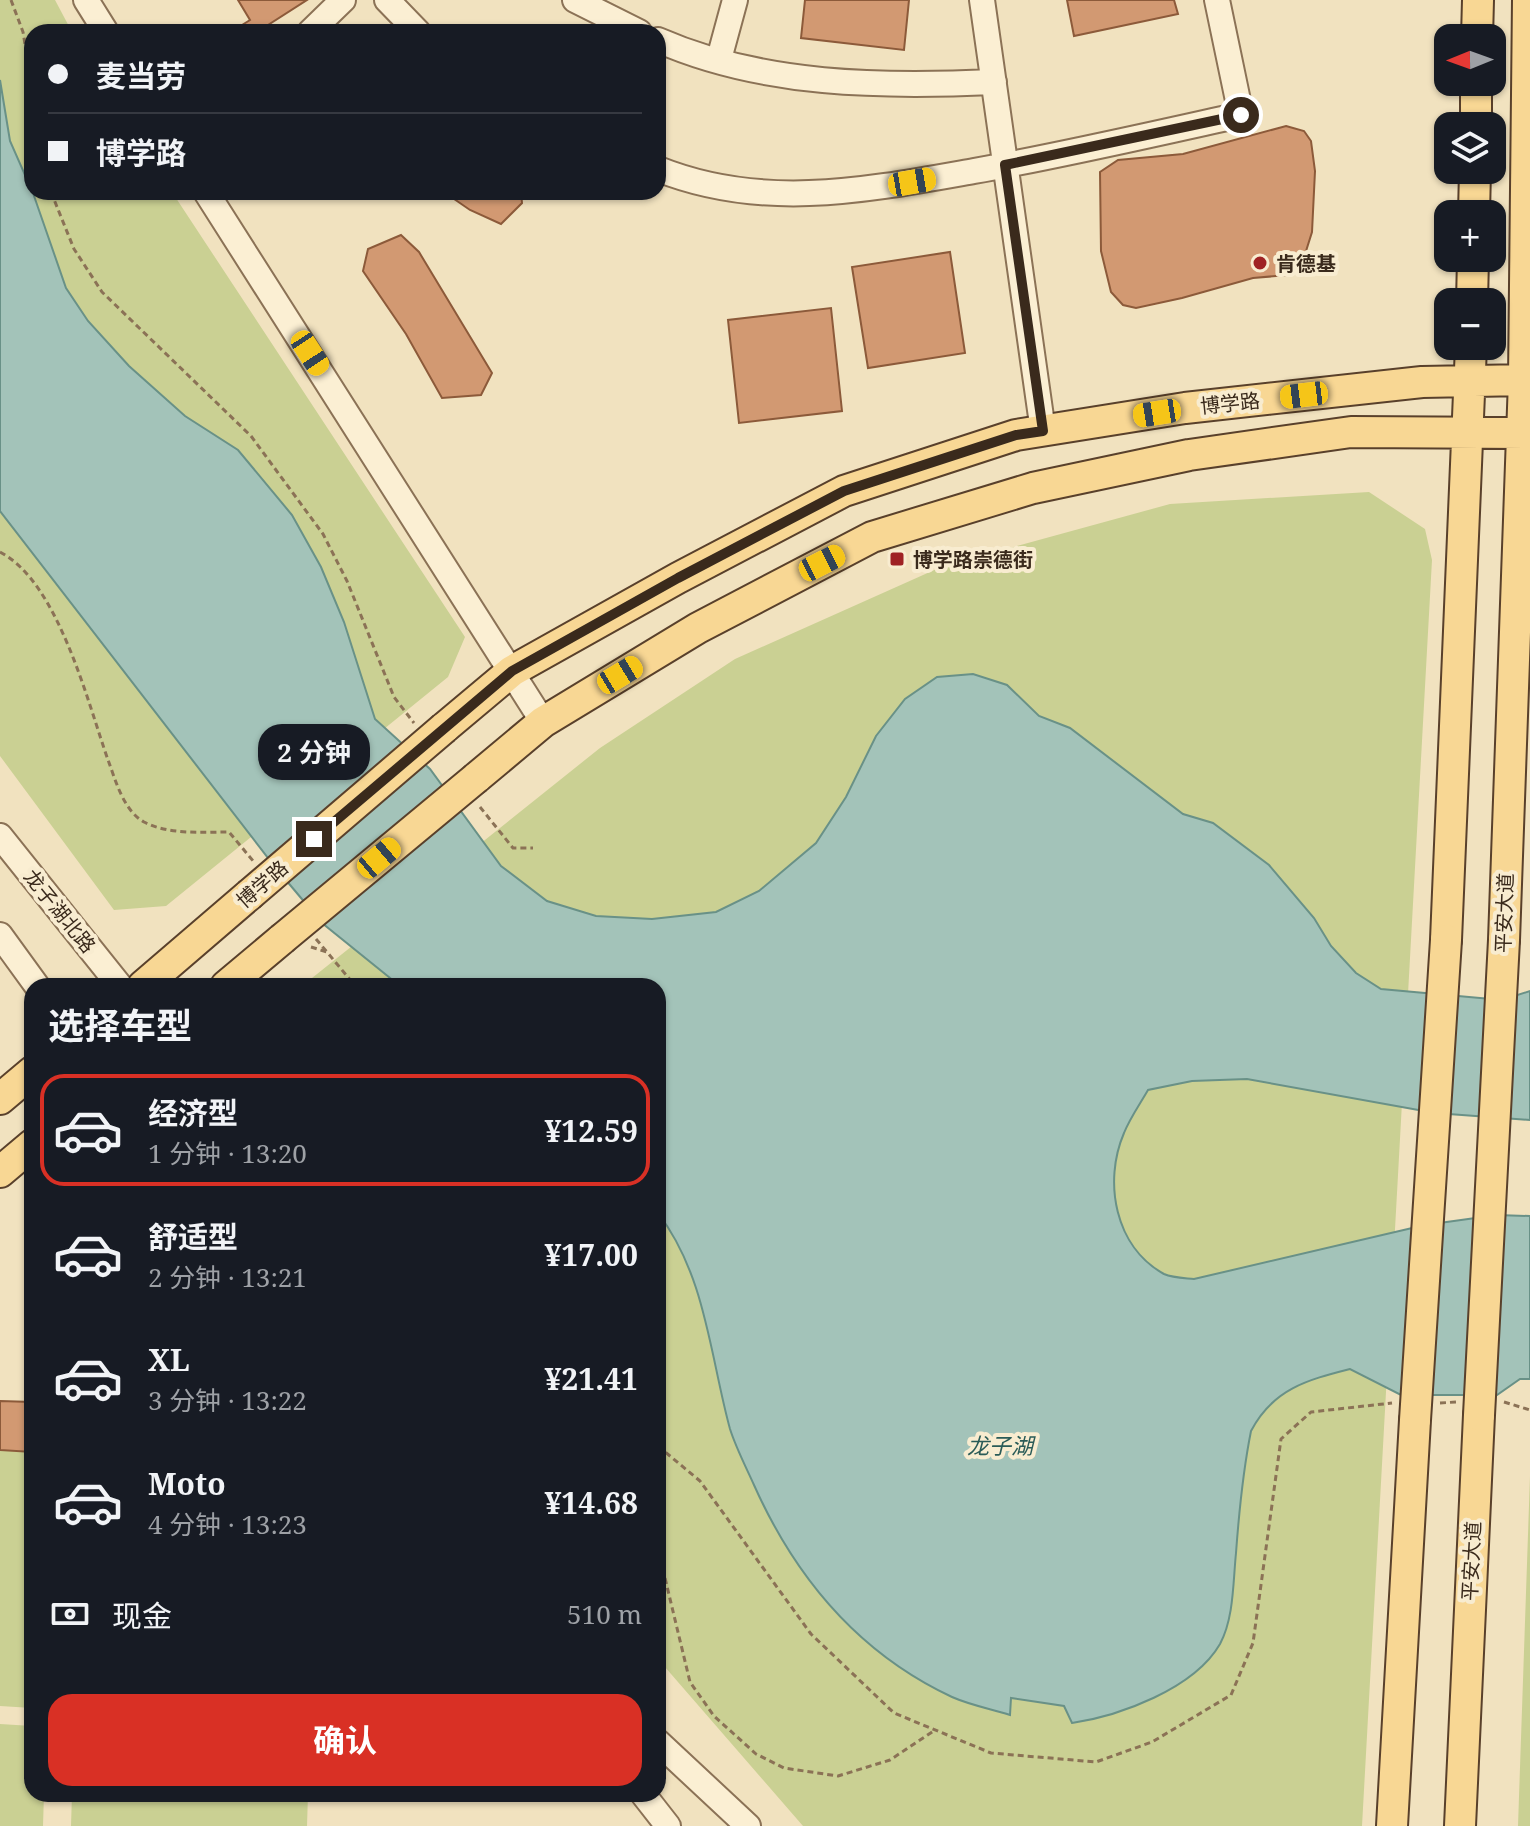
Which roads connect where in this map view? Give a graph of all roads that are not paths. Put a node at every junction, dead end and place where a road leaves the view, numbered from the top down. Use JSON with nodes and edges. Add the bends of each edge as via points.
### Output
{"nodes":[{"id":1,"x":86,"y":0,"type":"edge"},
{"id":2,"x":343,"y":0,"type":"edge"},
{"id":3,"x":387,"y":0,"type":"edge"},
{"id":4,"x":575,"y":0,"type":"edge"},
{"id":5,"x":735,"y":0,"type":"edge"},
{"id":6,"x":982,"y":0,"type":"edge"},
{"id":7,"x":1217,"y":0,"type":"edge"},
{"id":8,"x":1478,"y":0,"type":"edge"},
{"id":9,"x":1528,"y":0,"type":"edge"},
{"id":10,"x":101,"y":24,"type":"edge"},
{"id":11,"x":318,"y":24,"type":"edge"},
{"id":12,"x":410,"y":24,"type":"edge"},
{"id":13,"x":623,"y":24,"type":"edge"},
{"id":14,"x":1477,"y":24,"type":"edge"},
{"id":15,"x":666,"y":42,"type":"edge"},
{"id":16,"x":719,"y":59,"type":"junction"},
{"id":17,"x":994,"y":82,"type":"junction"},
{"id":18,"x":1005,"y":165,"type":"junction"},
{"id":19,"x":666,"y":171,"type":"edge"},
{"id":20,"x":211,"y":200,"type":"edge"},
{"id":21,"x":1471,"y":360,"type":"edge"},
{"id":22,"x":1471,"y":380,"type":"junction"},
{"id":23,"x":1527,"y":380,"type":"edge"},
{"id":24,"x":1043,"y":431,"type":"junction"},
{"id":25,"x":1469,"y":431,"type":"junction"},
{"id":26,"x":1526,"y":433,"type":"edge"},
{"id":27,"x":512,"y":671,"type":"junction"},
{"id":28,"x":543,"y":722,"type":"junction"},
{"id":29,"x":0,"y":836,"type":"edge"},
{"id":30,"x":0,"y":935,"type":"edge"},
{"id":31,"x":31,"y":978,"type":"edge"},
{"id":32,"x":114,"y":978,"type":"edge"},
{"id":33,"x":151,"y":978,"type":"edge"},
{"id":34,"x":236,"y":978,"type":"edge"},
{"id":35,"x":24,"y":1079,"type":"edge"},
{"id":36,"x":0,"y":1099,"type":"edge"},
{"id":37,"x":24,"y":1152,"type":"edge"},
{"id":38,"x":0,"y":1172,"type":"edge"},
{"id":39,"x":666,"y":1749,"type":"edge"},
{"id":40,"x":649,"y":1802,"type":"edge"},
{"id":41,"x":668,"y":1826,"type":"edge"},
{"id":42,"x":748,"y":1826,"type":"edge"},
{"id":43,"x":1392,"y":1826,"type":"edge"},
{"id":44,"x":1460,"y":1826,"type":"edge"}],
"edges":[{"from":1,"to":10,"type":"street"},
{"from":2,"to":11,"type":"street"},
{"from":3,"to":12,"type":"street"},
{"from":4,"to":13,"type":"street"},
{"from":5,"to":16,"type":"street"},
{"from":6,"to":17,"type":"street"},
{"from":7,"to":18,"type":"street","via":[[1241,115]]},
{"from":8,"to":14,"type":"main road"},
{"from":9,"to":23,"type":"main road","name":"平安大道"},
{"from":15,"to":16,"type":"street"},
{"from":16,"to":17,"type":"street","via":[[809,79],[870,85]]},
{"from":17,"to":18,"type":"street"},
{"from":18,"to":19,"type":"street","via":[[821,194],[763,194]]},
{"from":18,"to":24,"type":"street"},
{"from":20,"to":27,"type":"street"},
{"from":21,"to":22,"type":"main road"},
{"from":22,"to":23,"type":"main road","name":"博学路"},
{"from":22,"to":24,"type":"main road","name":"博学路","via":[[1185,408]]},
{"from":22,"to":25,"type":"main road"},
{"from":23,"to":26,"type":"main road","name":"平安大道"},
{"from":24,"to":27,"type":"main road","name":"博学路","via":[[844,491]]},
{"from":25,"to":26,"type":"main road"},
{"from":25,"to":28,"type":"main road","via":[[1351,432],[1189,455],[1033,488],[872,537],[698,628]]},
{"from":25,"to":43,"type":"main road","bridge":true,"via":[[1446,940]]},
{"from":26,"to":44,"type":"main road","name":"平安大道","bridge":true},
{"from":27,"to":28,"type":"street"},
{"from":27,"to":33,"type":"main road","name":"博学路","bridge":true,"via":[[433,730],[254,881]]},
{"from":28,"to":34,"type":"main road","bridge":true,"via":[[476,790]]},
{"from":29,"to":32,"type":"street","name":"龙子湖北路"},
{"from":30,"to":31,"type":"street"},
{"from":35,"to":36,"type":"main road"},
{"from":37,"to":38,"type":"main road"},
{"from":39,"to":42,"type":"street"},
{"from":40,"to":41,"type":"street"}]}
